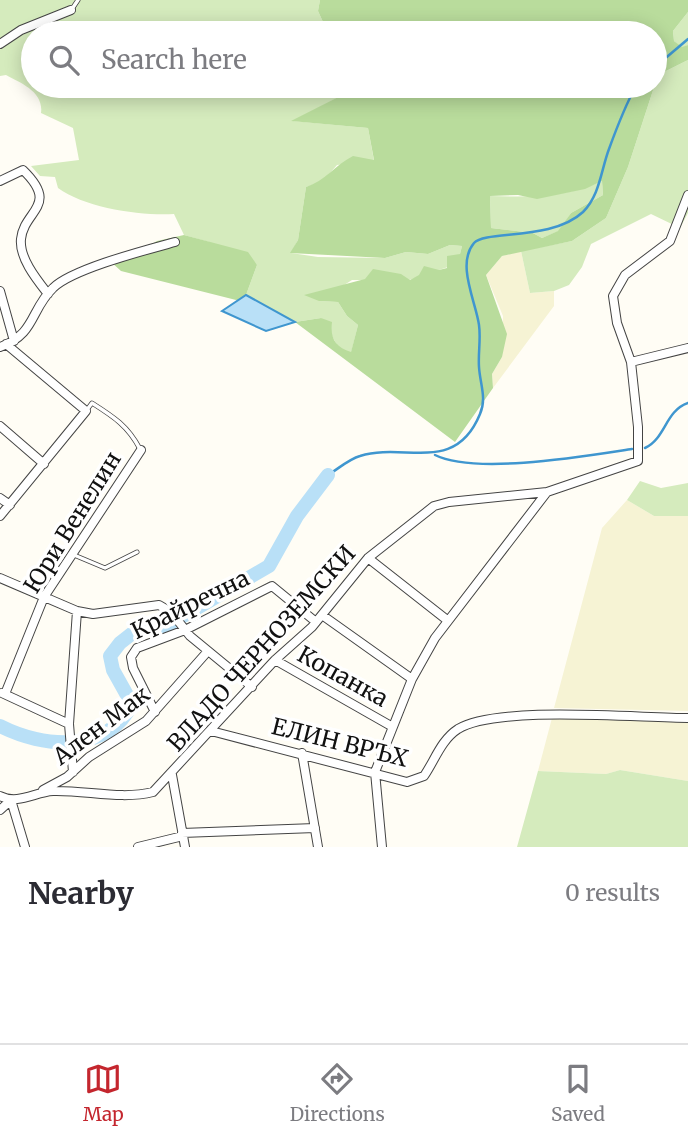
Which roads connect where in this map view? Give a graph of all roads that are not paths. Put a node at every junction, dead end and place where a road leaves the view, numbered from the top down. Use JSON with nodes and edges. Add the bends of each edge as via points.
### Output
{"nodes":[{"id":1,"x":78,"y":0,"type":"edge"},
{"id":2,"x":71,"y":10,"type":"joint"},
{"id":3,"x":49,"y":21,"type":"edge"},
{"id":4,"x":21,"y":30,"type":"edge"},
{"id":5,"x":0,"y":44,"type":"edge"},
{"id":6,"x":0,"y":181,"type":"edge"},
{"id":7,"x":688,"y":195,"type":"edge"},
{"id":8,"x":175,"y":242,"type":"dead end"},
{"id":9,"x":0,"y":291,"type":"edge"},
{"id":10,"x":48,"y":294,"type":"junction"},
{"id":11,"x":7,"y":344,"type":"edge"},
{"id":12,"x":688,"y":348,"type":"edge"},
{"id":13,"x":631,"y":362,"type":"junction"},
{"id":14,"x":86,"y":411,"type":"junction"},
{"id":15,"x":0,"y":426,"type":"edge"},
{"id":16,"x":141,"y":450,"type":"joint"},
{"id":17,"x":44,"y":464,"type":"junction"},
{"id":18,"x":547,"y":492,"type":"junction"},
{"id":19,"x":0,"y":498,"type":"edge"},
{"id":20,"x":10,"y":505,"type":"junction"},
{"id":21,"x":0,"y":516,"type":"edge"},
{"id":22,"x":137,"y":552,"type":"dead end"},
{"id":23,"x":72,"y":554,"type":"junction"},
{"id":24,"x":368,"y":558,"type":"junction"},
{"id":25,"x":0,"y":578,"type":"edge"},
{"id":26,"x":44,"y":597,"type":"junction"},
{"id":27,"x":77,"y":611,"type":"junction"},
{"id":28,"x":319,"y":618,"type":"junction"},
{"id":29,"x":447,"y":620,"type":"junction"},
{"id":30,"x":184,"y":629,"type":"junction"},
{"id":31,"x":208,"y":651,"type":"junction"},
{"id":32,"x":275,"y":660,"type":"junction"},
{"id":33,"x":412,"y":679,"type":"junction"},
{"id":34,"x":252,"y":687,"type":"junction"},
{"id":35,"x":2,"y":693,"type":"edge"},
{"id":36,"x":155,"y":712,"type":"junction"},
{"id":37,"x":688,"y":718,"type":"edge"},
{"id":38,"x":69,"y":724,"type":"junction"},
{"id":39,"x":391,"y":726,"type":"junction"},
{"id":40,"x":211,"y":732,"type":"junction"},
{"id":41,"x":302,"y":753,"type":"junction"},
{"id":42,"x":73,"y":772,"type":"junction"},
{"id":43,"x":374,"y":772,"type":"junction"},
{"id":44,"x":172,"y":775,"type":"junction"},
{"id":45,"x":39,"y":792,"type":"junction"},
{"id":46,"x":0,"y":796,"type":"edge"},
{"id":47,"x":11,"y":800,"type":"junction"},
{"id":48,"x":0,"y":810,"type":"edge"},
{"id":49,"x":315,"y":828,"type":"junction"},
{"id":50,"x":183,"y":835,"type":"junction"},
{"id":51,"x":25,"y":847,"type":"edge"},
{"id":52,"x":138,"y":847,"type":"edge"},
{"id":53,"x":185,"y":847,"type":"edge"},
{"id":54,"x":318,"y":847,"type":"edge"},
{"id":55,"x":383,"y":847,"type":"edge"}],
"edges":[{"from":1,"to":2,"type":"lane"},
{"from":2,"to":3,"type":"street"},
{"from":4,"to":5,"type":"street"},
{"from":6,"to":10,"type":"street","via":[[23,170],[31,178],[40,200],[22,234],[21,249]]},
{"from":7,"to":13,"type":"street","via":[[670,241],[625,275],[613,296]]},
{"from":8,"to":10,"type":"street","via":[[83,272]]},
{"from":9,"to":11,"type":"street"},
{"from":10,"to":11,"type":"street","via":[[26,331]]},
{"from":11,"to":14,"type":"street"},
{"from":12,"to":13,"type":"street"},
{"from":13,"to":18,"type":"street","name":"ВЛАДО ЧЕРНОЗЕМСКИ","via":[[638,461]]},
{"from":14,"to":16,"type":"lane","via":[[92,403],[122,421]]},
{"from":14,"to":17,"type":"street"},
{"from":15,"to":17,"type":"street"},
{"from":16,"to":23,"type":"street","name":"Юри Венелин"},
{"from":17,"to":20,"type":"street"},
{"from":18,"to":24,"type":"street","name":"ВЛАДО ЧЕРНОЗЕМСКИ","via":[[434,506]]},
{"from":18,"to":29,"type":"street"},
{"from":19,"to":20,"type":"street"},
{"from":20,"to":21,"type":"street"},
{"from":22,"to":23,"type":"lane","via":[[105,568]]},
{"from":23,"to":26,"type":"street","name":"Юри Венелин"},
{"from":24,"to":28,"type":"street","name":"ВЛАДО ЧЕРНОЗЕМСКИ"},
{"from":24,"to":29,"type":"street"},
{"from":25,"to":26,"type":"street"},
{"from":26,"to":27,"type":"street"},
{"from":26,"to":35,"type":"street","name":"Юри Венелин"},
{"from":27,"to":30,"type":"street","via":[[109,613],[159,605]]},
{"from":27,"to":38,"type":"street"},
{"from":28,"to":30,"type":"street","name":"Крайречна","via":[[272,586]]},
{"from":28,"to":32,"type":"street","name":"ВЛАДО ЧЕРНОЗЕМСКИ"},
{"from":28,"to":33,"type":"street"},
{"from":29,"to":33,"type":"street"},
{"from":30,"to":31,"type":"street"},
{"from":30,"to":36,"type":"street","name":"Крайречна","via":[[137,648],[131,657]]},
{"from":31,"to":34,"type":"street"},
{"from":31,"to":36,"type":"street","name":"Ален Мак"},
{"from":32,"to":34,"type":"street","name":"ВЛАДО ЧЕРНОЗЕМСКИ"},
{"from":32,"to":39,"type":"street","name":"Копанка"},
{"from":33,"to":39,"type":"street"},
{"from":34,"to":40,"type":"street","name":"ВЛАДО ЧЕРНОЗЕМСКИ"},
{"from":35,"to":38,"type":"street"},
{"from":36,"to":42,"type":"street","name":"Ален Мак"},
{"from":37,"to":43,"type":"street","name":"ЕЛИН ВРЪХ","via":[[518,715],[475,720],[445,740],[417,781]]},
{"from":38,"to":42,"type":"street"},
{"from":39,"to":43,"type":"street"},
{"from":40,"to":41,"type":"street","name":"ЕЛИН ВРЪХ"},
{"from":40,"to":44,"type":"street","name":"ВЛАДО ЧЕРНОЗЕМСКИ"},
{"from":41,"to":43,"type":"street","name":"ЕЛИН ВРЪХ"},
{"from":41,"to":49,"type":"street"},
{"from":42,"to":45,"type":"street","name":"Ален Мак"},
{"from":43,"to":55,"type":"street"},
{"from":44,"to":45,"type":"street","name":"ВЛАДО ЧЕРНОЗЕМСКИ","via":[[145,794]]},
{"from":44,"to":50,"type":"street"},
{"from":45,"to":47,"type":"street","name":"ВЛАДО ЧЕРНОЗЕМСКИ"},
{"from":46,"to":47,"type":"street"},
{"from":47,"to":48,"type":"street"},
{"from":47,"to":51,"type":"street"},
{"from":49,"to":50,"type":"street"},
{"from":49,"to":54,"type":"street"},
{"from":50,"to":52,"type":"street"},
{"from":50,"to":53,"type":"street"}]}
